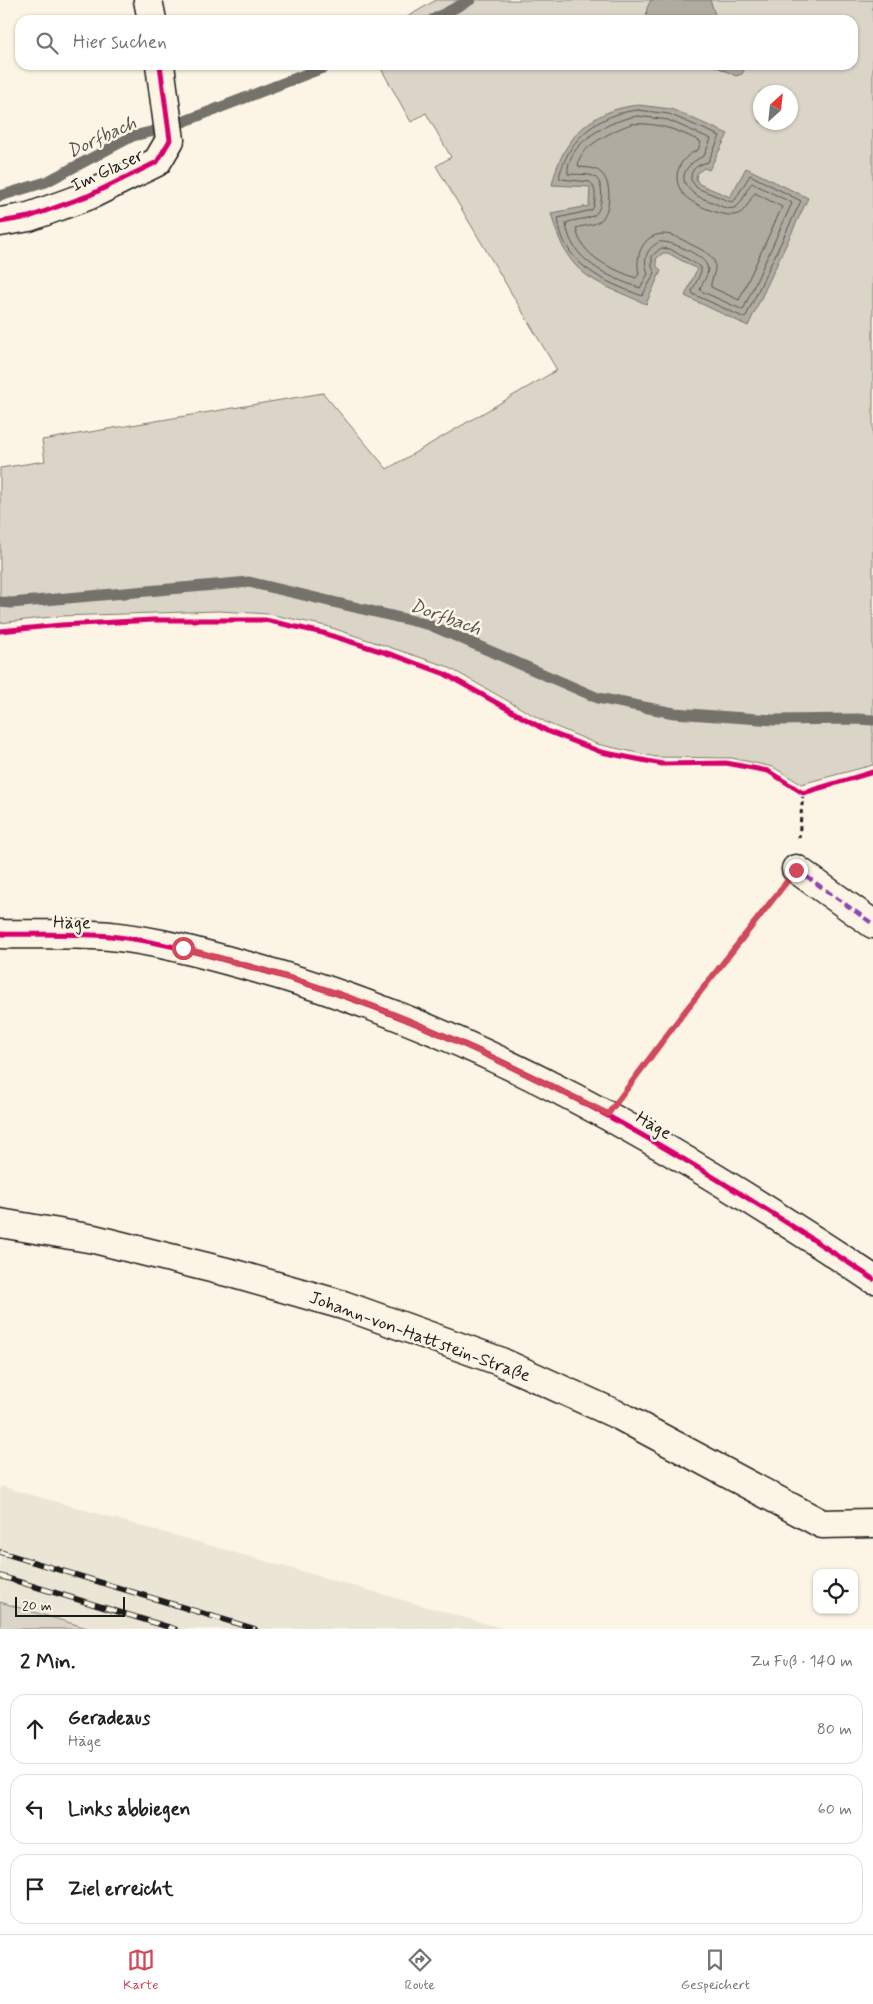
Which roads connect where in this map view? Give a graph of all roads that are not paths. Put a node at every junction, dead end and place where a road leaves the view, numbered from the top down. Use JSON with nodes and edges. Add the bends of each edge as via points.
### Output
{"nodes":[{"id":1,"x":148,"y":0,"type":"edge"},
{"id":2,"x":151,"y":15,"type":"edge"},
{"id":3,"x":161,"y":70,"type":"edge"},
{"id":4,"x":0,"y":222,"type":"edge"},
{"id":5,"x":796,"y":870,"type":"road end"},
{"id":6,"x":873,"y":924,"type":"edge"},
{"id":7,"x":0,"y":934,"type":"edge"},
{"id":8,"x":0,"y":1223,"type":"edge"},
{"id":9,"x":873,"y":1279,"type":"edge"},
{"id":10,"x":873,"y":1523,"type":"edge"}],
"edges":[{"from":1,"to":2,"type":"street"},
{"from":3,"to":4,"type":"street","name":"Im Glaser","via":[[170,140],[157,162],[90,195],[29,217]]},
{"from":5,"to":6,"type":"street"},
{"from":7,"to":9,"type":"street","name":"Häge","via":[[111,936],[183,948],[287,977],[379,1008],[469,1046],[608,1114]]},
{"from":8,"to":10,"type":"street","name":"Johann-von-Hattstein-Straße","via":[[94,1239],[343,1305],[499,1361],[603,1408],[822,1524]]}]}
